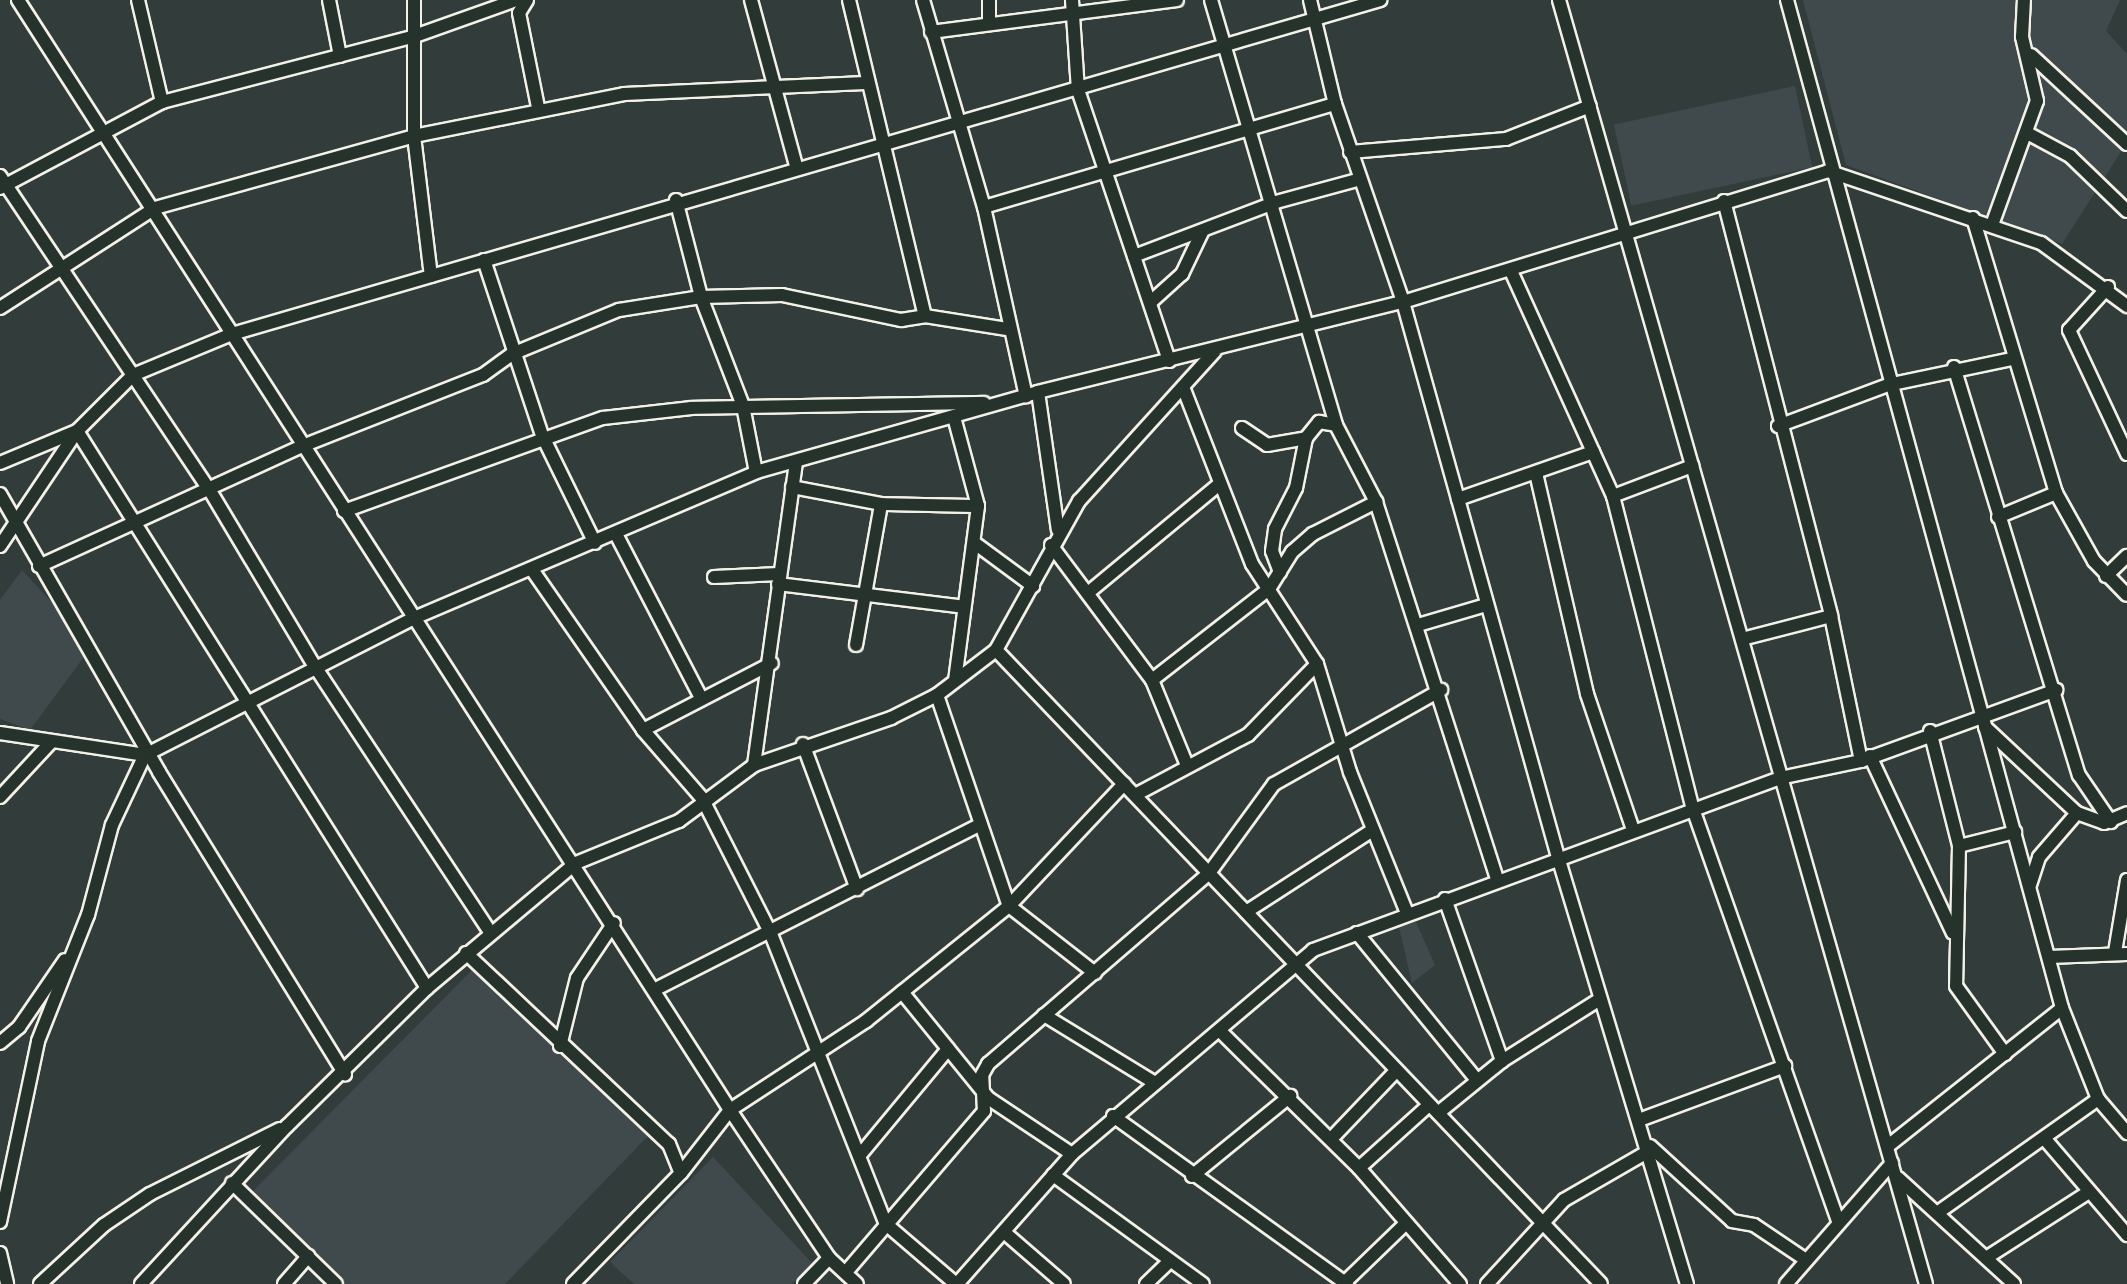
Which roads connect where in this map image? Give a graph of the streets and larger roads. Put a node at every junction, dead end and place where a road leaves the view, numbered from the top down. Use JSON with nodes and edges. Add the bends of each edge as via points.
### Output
{"nodes":[{"id":1,"x":18,"y":0,"type":"edge"},
{"id":2,"x":138,"y":0,"type":"edge"},
{"id":3,"x":328,"y":0,"type":"edge"},
{"id":4,"x":414,"y":0,"type":"edge"},
{"id":5,"x":516,"y":0,"type":"edge"},
{"id":6,"x":527,"y":0,"type":"edge"},
{"id":7,"x":751,"y":0,"type":"edge"},
{"id":8,"x":848,"y":0,"type":"edge"},
{"id":9,"x":922,"y":0,"type":"edge"},
{"id":10,"x":989,"y":0,"type":"edge"},
{"id":11,"x":1072,"y":0,"type":"edge"},
{"id":12,"x":1177,"y":0,"type":"edge"},
{"id":13,"x":1211,"y":0,"type":"edge"},
{"id":14,"x":1310,"y":0,"type":"edge"},
{"id":15,"x":1380,"y":0,"type":"edge"},
{"id":16,"x":1559,"y":0,"type":"edge"},
{"id":17,"x":1786,"y":0,"type":"edge"},
{"id":18,"x":2024,"y":0,"type":"edge"},
{"id":19,"x":1071,"y":18,"type":"junction"},
{"id":20,"x":1316,"y":21,"type":"junction"},
{"id":21,"x":989,"y":22,"type":"junction"},
{"id":22,"x":931,"y":32,"type":"junction"},
{"id":23,"x":412,"y":37,"type":"junction"},
{"id":24,"x":1228,"y":46,"type":"junction"},
{"id":25,"x":2030,"y":54,"type":"junction"},
{"id":26,"x":340,"y":56,"type":"junction"},
{"id":27,"x":865,"y":83,"type":"junction"},
{"id":28,"x":774,"y":84,"type":"junction"},
{"id":29,"x":1078,"y":90,"type":"junction"},
{"id":30,"x":162,"y":102,"type":"junction"},
{"id":31,"x":1335,"y":104,"type":"junction"},
{"id":32,"x":538,"y":106,"type":"junction"},
{"id":33,"x":1590,"y":106,"type":"junction"},
{"id":34,"x":956,"y":126,"type":"junction"},
{"id":35,"x":1252,"y":129,"type":"junction"},
{"id":36,"x":103,"y":130,"type":"junction"},
{"id":37,"x":2030,"y":134,"type":"junction"},
{"id":38,"x":414,"y":136,"type":"junction"},
{"id":39,"x":883,"y":140,"type":"junction"},
{"id":40,"x":2127,"y":144,"type":"edge"},
{"id":41,"x":1350,"y":152,"type":"junction"},
{"id":42,"x":796,"y":166,"type":"junction"},
{"id":43,"x":1828,"y":171,"type":"junction"},
{"id":44,"x":1103,"y":174,"type":"junction"},
{"id":45,"x":1358,"y":180,"type":"junction"},
{"id":46,"x":2,"y":183,"type":"edge"},
{"id":47,"x":676,"y":200,"type":"junction"},
{"id":48,"x":1724,"y":200,"type":"junction"},
{"id":49,"x":1276,"y":202,"type":"junction"},
{"id":50,"x":984,"y":207,"type":"junction"},
{"id":51,"x":155,"y":208,"type":"junction"},
{"id":52,"x":2127,"y":211,"type":"edge"},
{"id":53,"x":1972,"y":218,"type":"junction"},
{"id":54,"x":1992,"y":225,"type":"junction"},
{"id":55,"x":1626,"y":231,"type":"junction"},
{"id":56,"x":1202,"y":232,"type":"junction"},
{"id":57,"x":1134,"y":256,"type":"junction"},
{"id":58,"x":484,"y":260,"type":"junction"},
{"id":59,"x":58,"y":269,"type":"junction"},
{"id":60,"x":1511,"y":271,"type":"junction"},
{"id":61,"x":430,"y":276,"type":"junction"},
{"id":62,"x":2108,"y":287,"type":"junction"},
{"id":63,"x":702,"y":297,"type":"junction"},
{"id":64,"x":1154,"y":300,"type":"junction"},
{"id":65,"x":2,"y":301,"type":"edge"},
{"id":66,"x":1402,"y":302,"type":"junction"},
{"id":67,"x":2127,"y":306,"type":"edge"},
{"id":68,"x":925,"y":316,"type":"junction"},
{"id":69,"x":1312,"y":324,"type":"junction"},
{"id":70,"x":1007,"y":329,"type":"junction"},
{"id":71,"x":232,"y":334,"type":"junction"},
{"id":72,"x":1221,"y":346,"type":"junction"},
{"id":73,"x":512,"y":354,"type":"junction"},
{"id":74,"x":2011,"y":359,"type":"junction"},
{"id":75,"x":1169,"y":360,"type":"junction"},
{"id":76,"x":1954,"y":367,"type":"junction"},
{"id":77,"x":132,"y":374,"type":"junction"},
{"id":78,"x":1888,"y":384,"type":"junction"},
{"id":79,"x":1183,"y":387,"type":"junction"},
{"id":80,"x":1032,"y":394,"type":"junction"},
{"id":81,"x":1005,"y":403,"type":"junction"},
{"id":82,"x":744,"y":406,"type":"junction"},
{"id":83,"x":954,"y":417,"type":"junction"},
{"id":84,"x":1336,"y":425,"type":"junction"},
{"id":85,"x":1778,"y":426,"type":"junction"},
{"id":86,"x":1242,"y":428,"type":"dead end"},
{"id":87,"x":77,"y":431,"type":"junction"},
{"id":88,"x":542,"y":435,"type":"junction"},
{"id":89,"x":1306,"y":438,"type":"junction"},
{"id":90,"x":306,"y":445,"type":"junction"},
{"id":91,"x":1593,"y":452,"type":"junction"},
{"id":92,"x":2127,"y":454,"type":"edge"},
{"id":93,"x":0,"y":463,"type":"edge"},
{"id":94,"x":796,"y":464,"type":"junction"},
{"id":95,"x":1692,"y":466,"type":"junction"},
{"id":96,"x":756,"y":472,"type":"junction"},
{"id":97,"x":1536,"y":473,"type":"junction"},
{"id":98,"x":1217,"y":486,"type":"junction"},
{"id":99,"x":792,"y":487,"type":"junction"},
{"id":100,"x":209,"y":489,"type":"junction"},
{"id":101,"x":2056,"y":493,"type":"junction"},
{"id":102,"x":0,"y":494,"type":"edge"},
{"id":103,"x":1613,"y":496,"type":"junction"},
{"id":104,"x":1458,"y":499,"type":"junction"},
{"id":105,"x":1376,"y":502,"type":"junction"},
{"id":106,"x":881,"y":504,"type":"junction"},
{"id":107,"x":978,"y":506,"type":"junction"},
{"id":108,"x":344,"y":512,"type":"junction"},
{"id":109,"x":1998,"y":517,"type":"junction"},
{"id":110,"x":18,"y":524,"type":"junction"},
{"id":111,"x":137,"y":524,"type":"junction"},
{"id":112,"x":1058,"y":530,"type":"junction"},
{"id":113,"x":616,"y":534,"type":"junction"},
{"id":114,"x":595,"y":543,"type":"junction"},
{"id":115,"x":976,"y":544,"type":"junction"},
{"id":116,"x":1051,"y":545,"type":"junction"},
{"id":117,"x":0,"y":546,"type":"edge"},
{"id":118,"x":2127,"y":556,"type":"edge"},
{"id":119,"x":39,"y":566,"type":"junction"},
{"id":120,"x":533,"y":570,"type":"junction"},
{"id":121,"x":1280,"y":572,"type":"junction"},
{"id":122,"x":2106,"y":576,"type":"junction"},
{"id":123,"x":714,"y":577,"type":"dead end"},
{"id":124,"x":778,"y":579,"type":"junction"},
{"id":125,"x":1034,"y":586,"type":"junction"},
{"id":126,"x":1270,"y":590,"type":"junction"},
{"id":127,"x":866,"y":592,"type":"junction"},
{"id":128,"x":1089,"y":592,"type":"junction"},
{"id":129,"x":2127,"y":595,"type":"edge"},
{"id":130,"x":1486,"y":605,"type":"junction"},
{"id":131,"x":964,"y":607,"type":"junction"},
{"id":132,"x":1831,"y":616,"type":"junction"},
{"id":133,"x":412,"y":619,"type":"junction"},
{"id":134,"x":1418,"y":625,"type":"junction"},
{"id":135,"x":1742,"y":639,"type":"junction"},
{"id":136,"x":856,"y":645,"type":"dead end"},
{"id":137,"x":996,"y":650,"type":"junction"},
{"id":138,"x":772,"y":663,"type":"junction"},
{"id":139,"x":1317,"y":664,"type":"junction"},
{"id":140,"x":314,"y":665,"type":"junction"},
{"id":141,"x":955,"y":680,"type":"junction"},
{"id":142,"x":1152,"y":680,"type":"junction"},
{"id":143,"x":1441,"y":690,"type":"junction"},
{"id":144,"x":2056,"y":690,"type":"junction"},
{"id":145,"x":936,"y":695,"type":"junction"},
{"id":146,"x":700,"y":696,"type":"junction"},
{"id":147,"x":247,"y":699,"type":"junction"},
{"id":148,"x":1981,"y":720,"type":"junction"},
{"id":149,"x":643,"y":730,"type":"junction"},
{"id":150,"x":1930,"y":731,"type":"junction"},
{"id":151,"x":0,"y":733,"type":"edge"},
{"id":152,"x":1344,"y":739,"type":"junction"},
{"id":153,"x":52,"y":741,"type":"junction"},
{"id":154,"x":804,"y":744,"type":"junction"},
{"id":155,"x":146,"y":754,"type":"junction"},
{"id":156,"x":1866,"y":758,"type":"junction"},
{"id":157,"x":1186,"y":763,"type":"junction"},
{"id":158,"x":754,"y":765,"type":"junction"},
{"id":159,"x":1780,"y":778,"type":"junction"},
{"id":160,"x":1130,"y":790,"type":"junction"},
{"id":161,"x":0,"y":797,"type":"edge"},
{"id":162,"x":702,"y":798,"type":"junction"},
{"id":163,"x":1693,"y":809,"type":"junction"},
{"id":164,"x":2127,"y":813,"type":"edge"},
{"id":165,"x":2078,"y":814,"type":"junction"},
{"id":166,"x":2110,"y":822,"type":"junction"},
{"id":167,"x":977,"y":826,"type":"junction"},
{"id":168,"x":1632,"y":830,"type":"junction"},
{"id":169,"x":1371,"y":831,"type":"junction"},
{"id":170,"x":2015,"y":832,"type":"junction"},
{"id":171,"x":1960,"y":846,"type":"junction"},
{"id":172,"x":1558,"y":857,"type":"junction"},
{"id":173,"x":576,"y":863,"type":"junction"},
{"id":174,"x":1209,"y":873,"type":"junction"},
{"id":175,"x":1498,"y":879,"type":"junction"},
{"id":176,"x":2127,"y":880,"type":"edge"},
{"id":177,"x":2029,"y":886,"type":"junction"},
{"id":178,"x":858,"y":888,"type":"junction"},
{"id":179,"x":1445,"y":899,"type":"junction"},
{"id":180,"x":1010,"y":906,"type":"junction"},
{"id":181,"x":1246,"y":912,"type":"junction"},
{"id":182,"x":1407,"y":913,"type":"junction"},
{"id":183,"x":614,"y":922,"type":"junction"},
{"id":184,"x":490,"y":932,"type":"junction"},
{"id":185,"x":1357,"y":933,"type":"junction"},
{"id":186,"x":771,"y":934,"type":"junction"},
{"id":187,"x":1954,"y":936,"type":"junction"},
{"id":188,"x":78,"y":942,"type":"junction"},
{"id":189,"x":466,"y":952,"type":"junction"},
{"id":190,"x":2121,"y":953,"type":"edge"},
{"id":191,"x":2049,"y":958,"type":"junction"},
{"id":192,"x":1293,"y":965,"type":"junction"},
{"id":193,"x":1095,"y":973,"type":"junction"},
{"id":194,"x":427,"y":988,"type":"junction"},
{"id":195,"x":654,"y":990,"type":"junction"},
{"id":196,"x":902,"y":992,"type":"junction"},
{"id":197,"x":1600,"y":1000,"type":"junction"},
{"id":198,"x":2062,"y":1008,"type":"junction"},
{"id":199,"x":1044,"y":1014,"type":"junction"},
{"id":200,"x":1222,"y":1033,"type":"junction"},
{"id":201,"x":0,"y":1043,"type":"edge"},
{"id":202,"x":560,"y":1046,"type":"junction"},
{"id":203,"x":948,"y":1050,"type":"junction"},
{"id":204,"x":820,"y":1053,"type":"junction"},
{"id":205,"x":2004,"y":1054,"type":"junction"},
{"id":206,"x":1502,"y":1060,"type":"junction"},
{"id":207,"x":1785,"y":1066,"type":"junction"},
{"id":208,"x":1395,"y":1072,"type":"junction"},
{"id":209,"x":345,"y":1074,"type":"junction"},
{"id":210,"x":1477,"y":1080,"type":"junction"},
{"id":211,"x":1155,"y":1083,"type":"junction"},
{"id":212,"x":1290,"y":1096,"type":"junction"},
{"id":213,"x":988,"y":1098,"type":"junction"},
{"id":214,"x":2098,"y":1099,"type":"junction"},
{"id":215,"x":1433,"y":1109,"type":"junction"},
{"id":216,"x":730,"y":1110,"type":"junction"},
{"id":217,"x":1113,"y":1116,"type":"junction"},
{"id":218,"x":1639,"y":1120,"type":"junction"},
{"id":219,"x":287,"y":1126,"type":"junction"},
{"id":220,"x":2127,"y":1132,"type":"edge"},
{"id":221,"x":2044,"y":1138,"type":"junction"},
{"id":222,"x":1330,"y":1139,"type":"junction"},
{"id":223,"x":6,"y":1142,"type":"edge"},
{"id":224,"x":1888,"y":1146,"type":"junction"},
{"id":225,"x":1648,"y":1147,"type":"junction"},
{"id":226,"x":1072,"y":1154,"type":"junction"},
{"id":227,"x":860,"y":1155,"type":"junction"},
{"id":228,"x":1358,"y":1168,"type":"junction"},
{"id":229,"x":1895,"y":1170,"type":"junction"},
{"id":230,"x":681,"y":1173,"type":"junction"},
{"id":231,"x":1053,"y":1175,"type":"junction"},
{"id":232,"x":1192,"y":1176,"type":"junction"},
{"id":233,"x":232,"y":1183,"type":"junction"},
{"id":234,"x":2089,"y":1192,"type":"junction"},
{"id":235,"x":1940,"y":1212,"type":"junction"},
{"id":236,"x":1838,"y":1220,"type":"junction"},
{"id":237,"x":0,"y":1222,"type":"edge"},
{"id":238,"x":886,"y":1224,"type":"junction"},
{"id":239,"x":1544,"y":1224,"type":"junction"},
{"id":240,"x":1404,"y":1225,"type":"junction"},
{"id":241,"x":1004,"y":1232,"type":"junction"},
{"id":242,"x":2127,"y":1235,"type":"edge"},
{"id":243,"x":0,"y":1253,"type":"edge"},
{"id":244,"x":308,"y":1256,"type":"junction"},
{"id":245,"x":829,"y":1258,"type":"junction"},
{"id":246,"x":1986,"y":1258,"type":"junction"},
{"id":247,"x":1170,"y":1261,"type":"junction"},
{"id":248,"x":1804,"y":1263,"type":"junction"},
{"id":249,"x":846,"y":1272,"type":"junction"},
{"id":250,"x":1345,"y":1283,"type":"edge"},
{"id":251,"x":7,"y":1284,"type":"edge"},
{"id":252,"x":40,"y":1284,"type":"edge"},
{"id":253,"x":141,"y":1284,"type":"edge"},
{"id":254,"x":284,"y":1284,"type":"edge"},
{"id":255,"x":336,"y":1284,"type":"edge"},
{"id":256,"x":573,"y":1284,"type":"edge"},
{"id":257,"x":804,"y":1284,"type":"edge"},
{"id":258,"x":856,"y":1284,"type":"edge"},
{"id":259,"x":956,"y":1284,"type":"edge"},
{"id":260,"x":1064,"y":1284,"type":"edge"},
{"id":261,"x":1146,"y":1284,"type":"edge"},
{"id":262,"x":1203,"y":1284,"type":"edge"},
{"id":263,"x":1460,"y":1284,"type":"edge"},
{"id":264,"x":1488,"y":1284,"type":"edge"},
{"id":265,"x":1601,"y":1284,"type":"edge"},
{"id":266,"x":1687,"y":1284,"type":"edge"},
{"id":267,"x":1786,"y":1284,"type":"edge"},
{"id":268,"x":1807,"y":1284,"type":"edge"},
{"id":269,"x":1926,"y":1284,"type":"edge"},
{"id":270,"x":2014,"y":1284,"type":"edge"}],
"edges":[{"from":1,"to":36,"type":"street"},
{"from":2,"to":30,"type":"street"},
{"from":3,"to":26,"type":"street"},
{"from":4,"to":23,"type":"street"},
{"from":5,"to":23,"type":"street"},
{"from":6,"to":32,"type":"street","via":[[519,13]]},
{"from":7,"to":28,"type":"street"},
{"from":8,"to":27,"type":"street"},
{"from":9,"to":22,"type":"street"},
{"from":10,"to":21,"type":"street"},
{"from":11,"to":19,"type":"street"},
{"from":12,"to":19,"type":"street"},
{"from":13,"to":24,"type":"street"},
{"from":14,"to":20,"type":"street"},
{"from":15,"to":20,"type":"street"},
{"from":16,"to":33,"type":"street"},
{"from":17,"to":43,"type":"street"},
{"from":18,"to":25,"type":"street","via":[[2022,37]]},
{"from":19,"to":21,"type":"street"},
{"from":19,"to":29,"type":"street"},
{"from":20,"to":24,"type":"street"},
{"from":20,"to":31,"type":"street"},
{"from":21,"to":22,"type":"street"},
{"from":22,"to":34,"type":"street"},
{"from":23,"to":26,"type":"street"},
{"from":23,"to":38,"type":"street"},
{"from":24,"to":29,"type":"street"},
{"from":24,"to":35,"type":"street"},
{"from":25,"to":37,"type":"street","via":[[2037,101]]},
{"from":25,"to":40,"type":"street"},
{"from":26,"to":30,"type":"street"},
{"from":27,"to":28,"type":"street"},
{"from":27,"to":39,"type":"street"},
{"from":28,"to":32,"type":"street"},
{"from":28,"to":42,"type":"street"},
{"from":29,"to":34,"type":"street"},
{"from":29,"to":44,"type":"street"},
{"from":30,"to":36,"type":"street"},
{"from":31,"to":35,"type":"street"},
{"from":31,"to":41,"type":"street"},
{"from":32,"to":38,"type":"street"},
{"from":33,"to":41,"type":"street","via":[[1506,139]]},
{"from":33,"to":55,"type":"street"},
{"from":34,"to":39,"type":"street"},
{"from":34,"to":50,"type":"street"},
{"from":35,"to":44,"type":"street"},
{"from":35,"to":49,"type":"street"},
{"from":36,"to":46,"type":"street"},
{"from":36,"to":51,"type":"street"},
{"from":37,"to":52,"type":"street","via":[[2070,156]]},
{"from":37,"to":54,"type":"street"},
{"from":38,"to":51,"type":"street"},
{"from":38,"to":61,"type":"street"},
{"from":39,"to":42,"type":"street"},
{"from":39,"to":68,"type":"street"},
{"from":41,"to":45,"type":"street"},
{"from":42,"to":47,"type":"street"},
{"from":43,"to":48,"type":"street"},
{"from":43,"to":53,"type":"street"},
{"from":43,"to":78,"type":"street"},
{"from":44,"to":50,"type":"street"},
{"from":44,"to":57,"type":"street"},
{"from":45,"to":49,"type":"street"},
{"from":45,"to":66,"type":"street"},
{"from":46,"to":59,"type":"street"},
{"from":47,"to":58,"type":"street"},
{"from":47,"to":63,"type":"street"},
{"from":48,"to":55,"type":"street"},
{"from":48,"to":85,"type":"street"},
{"from":49,"to":56,"type":"street"},
{"from":49,"to":69,"type":"street"},
{"from":50,"to":70,"type":"street"},
{"from":51,"to":59,"type":"street"},
{"from":51,"to":71,"type":"street"},
{"from":53,"to":54,"type":"street"},
{"from":53,"to":74,"type":"street"},
{"from":54,"to":62,"type":"street","via":[[2071,259]]},
{"from":55,"to":60,"type":"street"},
{"from":55,"to":95,"type":"street"},
{"from":56,"to":57,"type":"street"},
{"from":56,"to":64,"type":"street","via":[[1182,274]]},
{"from":57,"to":64,"type":"street"},
{"from":58,"to":61,"type":"street"},
{"from":58,"to":73,"type":"street"},
{"from":59,"to":65,"type":"street"},
{"from":59,"to":77,"type":"street"},
{"from":60,"to":66,"type":"street"},
{"from":60,"to":91,"type":"street"},
{"from":61,"to":71,"type":"street"},
{"from":62,"to":67,"type":"street"},
{"from":62,"to":92,"type":"street","via":[[2068,330]]},
{"from":63,"to":68,"type":"street","via":[[782,295],[901,320]]},
{"from":63,"to":73,"type":"street","via":[[619,310]]},
{"from":63,"to":82,"type":"street"},
{"from":64,"to":75,"type":"street"},
{"from":66,"to":69,"type":"street"},
{"from":66,"to":104,"type":"street"},
{"from":68,"to":70,"type":"street"},
{"from":69,"to":72,"type":"street"},
{"from":69,"to":84,"type":"street"},
{"from":70,"to":80,"type":"street"},
{"from":71,"to":77,"type":"street"},
{"from":71,"to":90,"type":"street"},
{"from":72,"to":75,"type":"street"},
{"from":72,"to":79,"type":"street"},
{"from":73,"to":88,"type":"street"},
{"from":73,"to":90,"type":"street","via":[[483,376]]},
{"from":74,"to":76,"type":"street"},
{"from":74,"to":101,"type":"street"},
{"from":75,"to":80,"type":"street"},
{"from":76,"to":78,"type":"street"},
{"from":76,"to":109,"type":"street"},
{"from":77,"to":87,"type":"street"},
{"from":77,"to":100,"type":"street"},
{"from":78,"to":85,"type":"street"},
{"from":78,"to":148,"type":"street"},
{"from":79,"to":98,"type":"street"},
{"from":79,"to":112,"type":"street"},
{"from":80,"to":81,"type":"street"},
{"from":80,"to":112,"type":"street"},
{"from":81,"to":82,"type":"street"},
{"from":81,"to":83,"type":"street"},
{"from":82,"to":88,"type":"street","via":[[603,418]]},
{"from":82,"to":96,"type":"street"},
{"from":83,"to":94,"type":"street"},
{"from":83,"to":107,"type":"street"},
{"from":84,"to":89,"type":"street","via":[[1319,422]]},
{"from":84,"to":105,"type":"street"},
{"from":85,"to":132,"type":"street"},
{"from":86,"to":89,"type":"street","via":[[1267,445]]},
{"from":87,"to":93,"type":"street"},
{"from":87,"to":110,"type":"street"},
{"from":87,"to":111,"type":"street"},
{"from":88,"to":108,"type":"street"},
{"from":88,"to":114,"type":"street"},
{"from":89,"to":121,"type":"street","via":[[1296,488],[1275,529],[1272,552]]},
{"from":90,"to":100,"type":"street"},
{"from":90,"to":108,"type":"street"},
{"from":91,"to":97,"type":"street"},
{"from":91,"to":103,"type":"street"},
{"from":94,"to":96,"type":"street"},
{"from":94,"to":99,"type":"street"},
{"from":95,"to":103,"type":"street"},
{"from":95,"to":135,"type":"street"},
{"from":96,"to":113,"type":"street"},
{"from":97,"to":104,"type":"street"},
{"from":97,"to":168,"type":"street","via":[[1587,694]]},
{"from":98,"to":126,"type":"street"},
{"from":98,"to":128,"type":"street"},
{"from":99,"to":106,"type":"street"},
{"from":99,"to":124,"type":"street"},
{"from":100,"to":111,"type":"street"},
{"from":100,"to":140,"type":"street"},
{"from":101,"to":109,"type":"street"},
{"from":101,"to":122,"type":"street"},
{"from":102,"to":110,"type":"street"},
{"from":103,"to":163,"type":"street"},
{"from":104,"to":130,"type":"street"},
{"from":105,"to":121,"type":"street","via":[[1313,534]]},
{"from":105,"to":134,"type":"street"},
{"from":106,"to":107,"type":"street"},
{"from":106,"to":127,"type":"street"},
{"from":107,"to":115,"type":"street"},
{"from":108,"to":133,"type":"street"},
{"from":109,"to":144,"type":"street"},
{"from":110,"to":117,"type":"street"},
{"from":110,"to":119,"type":"street"},
{"from":111,"to":119,"type":"street"},
{"from":111,"to":147,"type":"street"},
{"from":112,"to":116,"type":"street"},
{"from":113,"to":114,"type":"street"},
{"from":113,"to":146,"type":"street"},
{"from":114,"to":120,"type":"street"},
{"from":115,"to":125,"type":"street"},
{"from":115,"to":131,"type":"street"},
{"from":116,"to":125,"type":"street"},
{"from":116,"to":128,"type":"street"},
{"from":118,"to":122,"type":"street"},
{"from":119,"to":155,"type":"street"},
{"from":120,"to":133,"type":"street"},
{"from":120,"to":149,"type":"street"},
{"from":121,"to":126,"type":"street"},
{"from":122,"to":129,"type":"street"},
{"from":123,"to":124,"type":"street"},
{"from":124,"to":127,"type":"street"},
{"from":124,"to":138,"type":"street"},
{"from":125,"to":137,"type":"street"},
{"from":126,"to":139,"type":"street"},
{"from":126,"to":142,"type":"street"},
{"from":127,"to":131,"type":"street"},
{"from":127,"to":136,"type":"street"},
{"from":128,"to":142,"type":"street"},
{"from":130,"to":134,"type":"street"},
{"from":130,"to":172,"type":"street"},
{"from":131,"to":141,"type":"street"},
{"from":132,"to":135,"type":"street"},
{"from":132,"to":156,"type":"street"},
{"from":133,"to":140,"type":"street"},
{"from":133,"to":173,"type":"street"},
{"from":134,"to":143,"type":"street"},
{"from":135,"to":159,"type":"street"},
{"from":137,"to":141,"type":"street"},
{"from":137,"to":160,"type":"street"},
{"from":138,"to":146,"type":"street"},
{"from":138,"to":158,"type":"street"},
{"from":139,"to":152,"type":"street"},
{"from":139,"to":157,"type":"street","via":[[1248,735]]},
{"from":140,"to":147,"type":"street"},
{"from":140,"to":184,"type":"street"},
{"from":141,"to":145,"type":"street"},
{"from":142,"to":157,"type":"street"},
{"from":143,"to":152,"type":"street"},
{"from":143,"to":175,"type":"street"},
{"from":144,"to":148,"type":"street"},
{"from":144,"to":166,"type":"street","via":[[2079,775]]},
{"from":145,"to":154,"type":"street","via":[[891,718]]},
{"from":145,"to":167,"type":"street"},
{"from":146,"to":149,"type":"street"},
{"from":147,"to":155,"type":"street"},
{"from":147,"to":194,"type":"street"},
{"from":148,"to":150,"type":"street"},
{"from":148,"to":165,"type":"street"},
{"from":148,"to":170,"type":"street"},
{"from":149,"to":162,"type":"street"},
{"from":150,"to":156,"type":"street"},
{"from":150,"to":171,"type":"street"},
{"from":151,"to":153,"type":"street"},
{"from":152,"to":169,"type":"street"},
{"from":152,"to":174,"type":"street","via":[[1274,784]]},
{"from":153,"to":155,"type":"street"},
{"from":153,"to":161,"type":"street"},
{"from":154,"to":158,"type":"street"},
{"from":154,"to":178,"type":"street"},
{"from":155,"to":188,"type":"street","via":[[112,826]]},
{"from":155,"to":209,"type":"street"},
{"from":156,"to":159,"type":"street"},
{"from":156,"to":187,"type":"street"},
{"from":157,"to":160,"type":"street"},
{"from":158,"to":162,"type":"street"},
{"from":159,"to":163,"type":"street"},
{"from":159,"to":224,"type":"street"},
{"from":160,"to":174,"type":"street"},
{"from":160,"to":180,"type":"street"},
{"from":162,"to":173,"type":"street","via":[[672,824]]},
{"from":162,"to":186,"type":"street"},
{"from":163,"to":168,"type":"street"},
{"from":163,"to":207,"type":"street"},
{"from":164,"to":166,"type":"street"},
{"from":165,"to":166,"type":"street"},
{"from":165,"to":177,"type":"street","via":[[2040,857]]},
{"from":167,"to":178,"type":"street"},
{"from":167,"to":180,"type":"street"},
{"from":168,"to":172,"type":"street"},
{"from":169,"to":181,"type":"street"},
{"from":169,"to":182,"type":"street"},
{"from":170,"to":171,"type":"street"},
{"from":170,"to":177,"type":"street"},
{"from":171,"to":187,"type":"street"},
{"from":172,"to":175,"type":"street"},
{"from":172,"to":197,"type":"street"},
{"from":173,"to":183,"type":"street"},
{"from":173,"to":184,"type":"street"},
{"from":174,"to":181,"type":"street"},
{"from":174,"to":193,"type":"street"},
{"from":175,"to":179,"type":"street"},
{"from":176,"to":190,"type":"street"},
{"from":177,"to":191,"type":"street"},
{"from":178,"to":186,"type":"street"},
{"from":179,"to":182,"type":"street"},
{"from":179,"to":206,"type":"street"},
{"from":180,"to":193,"type":"street"},
{"from":180,"to":196,"type":"street"},
{"from":181,"to":192,"type":"street"},
{"from":182,"to":185,"type":"street"},
{"from":183,"to":195,"type":"street"},
{"from":183,"to":202,"type":"street","via":[[577,978]]},
{"from":184,"to":189,"type":"street"},
{"from":185,"to":192,"type":"street"},
{"from":185,"to":210,"type":"street"},
{"from":186,"to":195,"type":"street"},
{"from":186,"to":204,"type":"street"},
{"from":187,"to":205,"type":"street","via":[[1959,998]]},
{"from":188,"to":201,"type":"street"},
{"from":188,"to":223,"type":"street"},
{"from":189,"to":194,"type":"street"},
{"from":189,"to":202,"type":"street"},
{"from":190,"to":191,"type":"street"},
{"from":191,"to":198,"type":"street"},
{"from":192,"to":200,"type":"street"},
{"from":192,"to":208,"type":"street"},
{"from":193,"to":199,"type":"street"},
{"from":194,"to":209,"type":"street"},
{"from":195,"to":216,"type":"street"},
{"from":196,"to":203,"type":"street"},
{"from":196,"to":204,"type":"street"},
{"from":197,"to":206,"type":"street"},
{"from":197,"to":218,"type":"street"},
{"from":198,"to":205,"type":"street"},
{"from":198,"to":214,"type":"street"},
{"from":199,"to":211,"type":"street"},
{"from":199,"to":213,"type":"street","via":[[983,1070]]},
{"from":200,"to":211,"type":"street"},
{"from":200,"to":212,"type":"street"},
{"from":202,"to":230,"type":"street","via":[[669,1144]]},
{"from":203,"to":213,"type":"street"},
{"from":203,"to":227,"type":"street"},
{"from":204,"to":216,"type":"street"},
{"from":204,"to":227,"type":"street"},
{"from":205,"to":224,"type":"street"},
{"from":206,"to":210,"type":"street"},
{"from":207,"to":218,"type":"street"},
{"from":207,"to":236,"type":"street"},
{"from":208,"to":215,"type":"street"},
{"from":208,"to":222,"type":"street"},
{"from":209,"to":219,"type":"street"},
{"from":210,"to":215,"type":"street"},
{"from":211,"to":217,"type":"street"},
{"from":212,"to":222,"type":"street"},
{"from":212,"to":232,"type":"street"},
{"from":213,"to":226,"type":"street"},
{"from":213,"to":238,"type":"street"},
{"from":214,"to":220,"type":"street"},
{"from":214,"to":221,"type":"street"},
{"from":215,"to":228,"type":"street"},
{"from":215,"to":239,"type":"street"},
{"from":216,"to":230,"type":"street"},
{"from":216,"to":245,"type":"street"},
{"from":217,"to":226,"type":"street"},
{"from":217,"to":232,"type":"street"},
{"from":218,"to":225,"type":"street"},
{"from":219,"to":233,"type":"street"},
{"from":219,"to":252,"type":"street","via":[[150,1194],[104,1225]]},
{"from":221,"to":234,"type":"street"},
{"from":221,"to":235,"type":"street"},
{"from":222,"to":228,"type":"street"},
{"from":223,"to":237,"type":"street"},
{"from":224,"to":229,"type":"street"},
{"from":225,"to":239,"type":"street","via":[[1564,1200]]},
{"from":225,"to":248,"type":"street","via":[[1732,1222],[1754,1225]]},
{"from":225,"to":266,"type":"street"},
{"from":226,"to":231,"type":"street"},
{"from":227,"to":238,"type":"street"},
{"from":228,"to":240,"type":"street"},
{"from":229,"to":235,"type":"street"},
{"from":229,"to":236,"type":"street"},
{"from":229,"to":269,"type":"street"},
{"from":230,"to":256,"type":"street"},
{"from":231,"to":241,"type":"street"},
{"from":231,"to":247,"type":"street"},
{"from":232,"to":250,"type":"street"},
{"from":233,"to":244,"type":"street"},
{"from":233,"to":253,"type":"street"},
{"from":234,"to":242,"type":"street"},
{"from":234,"to":246,"type":"street"},
{"from":235,"to":246,"type":"street"},
{"from":236,"to":248,"type":"street"},
{"from":238,"to":249,"type":"street"},
{"from":238,"to":259,"type":"street"},
{"from":239,"to":264,"type":"street"},
{"from":239,"to":265,"type":"street"},
{"from":240,"to":250,"type":"street"},
{"from":240,"to":263,"type":"street"},
{"from":241,"to":259,"type":"street"},
{"from":241,"to":260,"type":"street"},
{"from":243,"to":251,"type":"street"},
{"from":244,"to":254,"type":"street"},
{"from":244,"to":255,"type":"street"},
{"from":245,"to":249,"type":"street"},
{"from":245,"to":257,"type":"street"},
{"from":246,"to":270,"type":"street"},
{"from":247,"to":261,"type":"street"},
{"from":247,"to":262,"type":"street"},
{"from":248,"to":267,"type":"street"},
{"from":248,"to":268,"type":"street"},
{"from":249,"to":258,"type":"street"}]}
